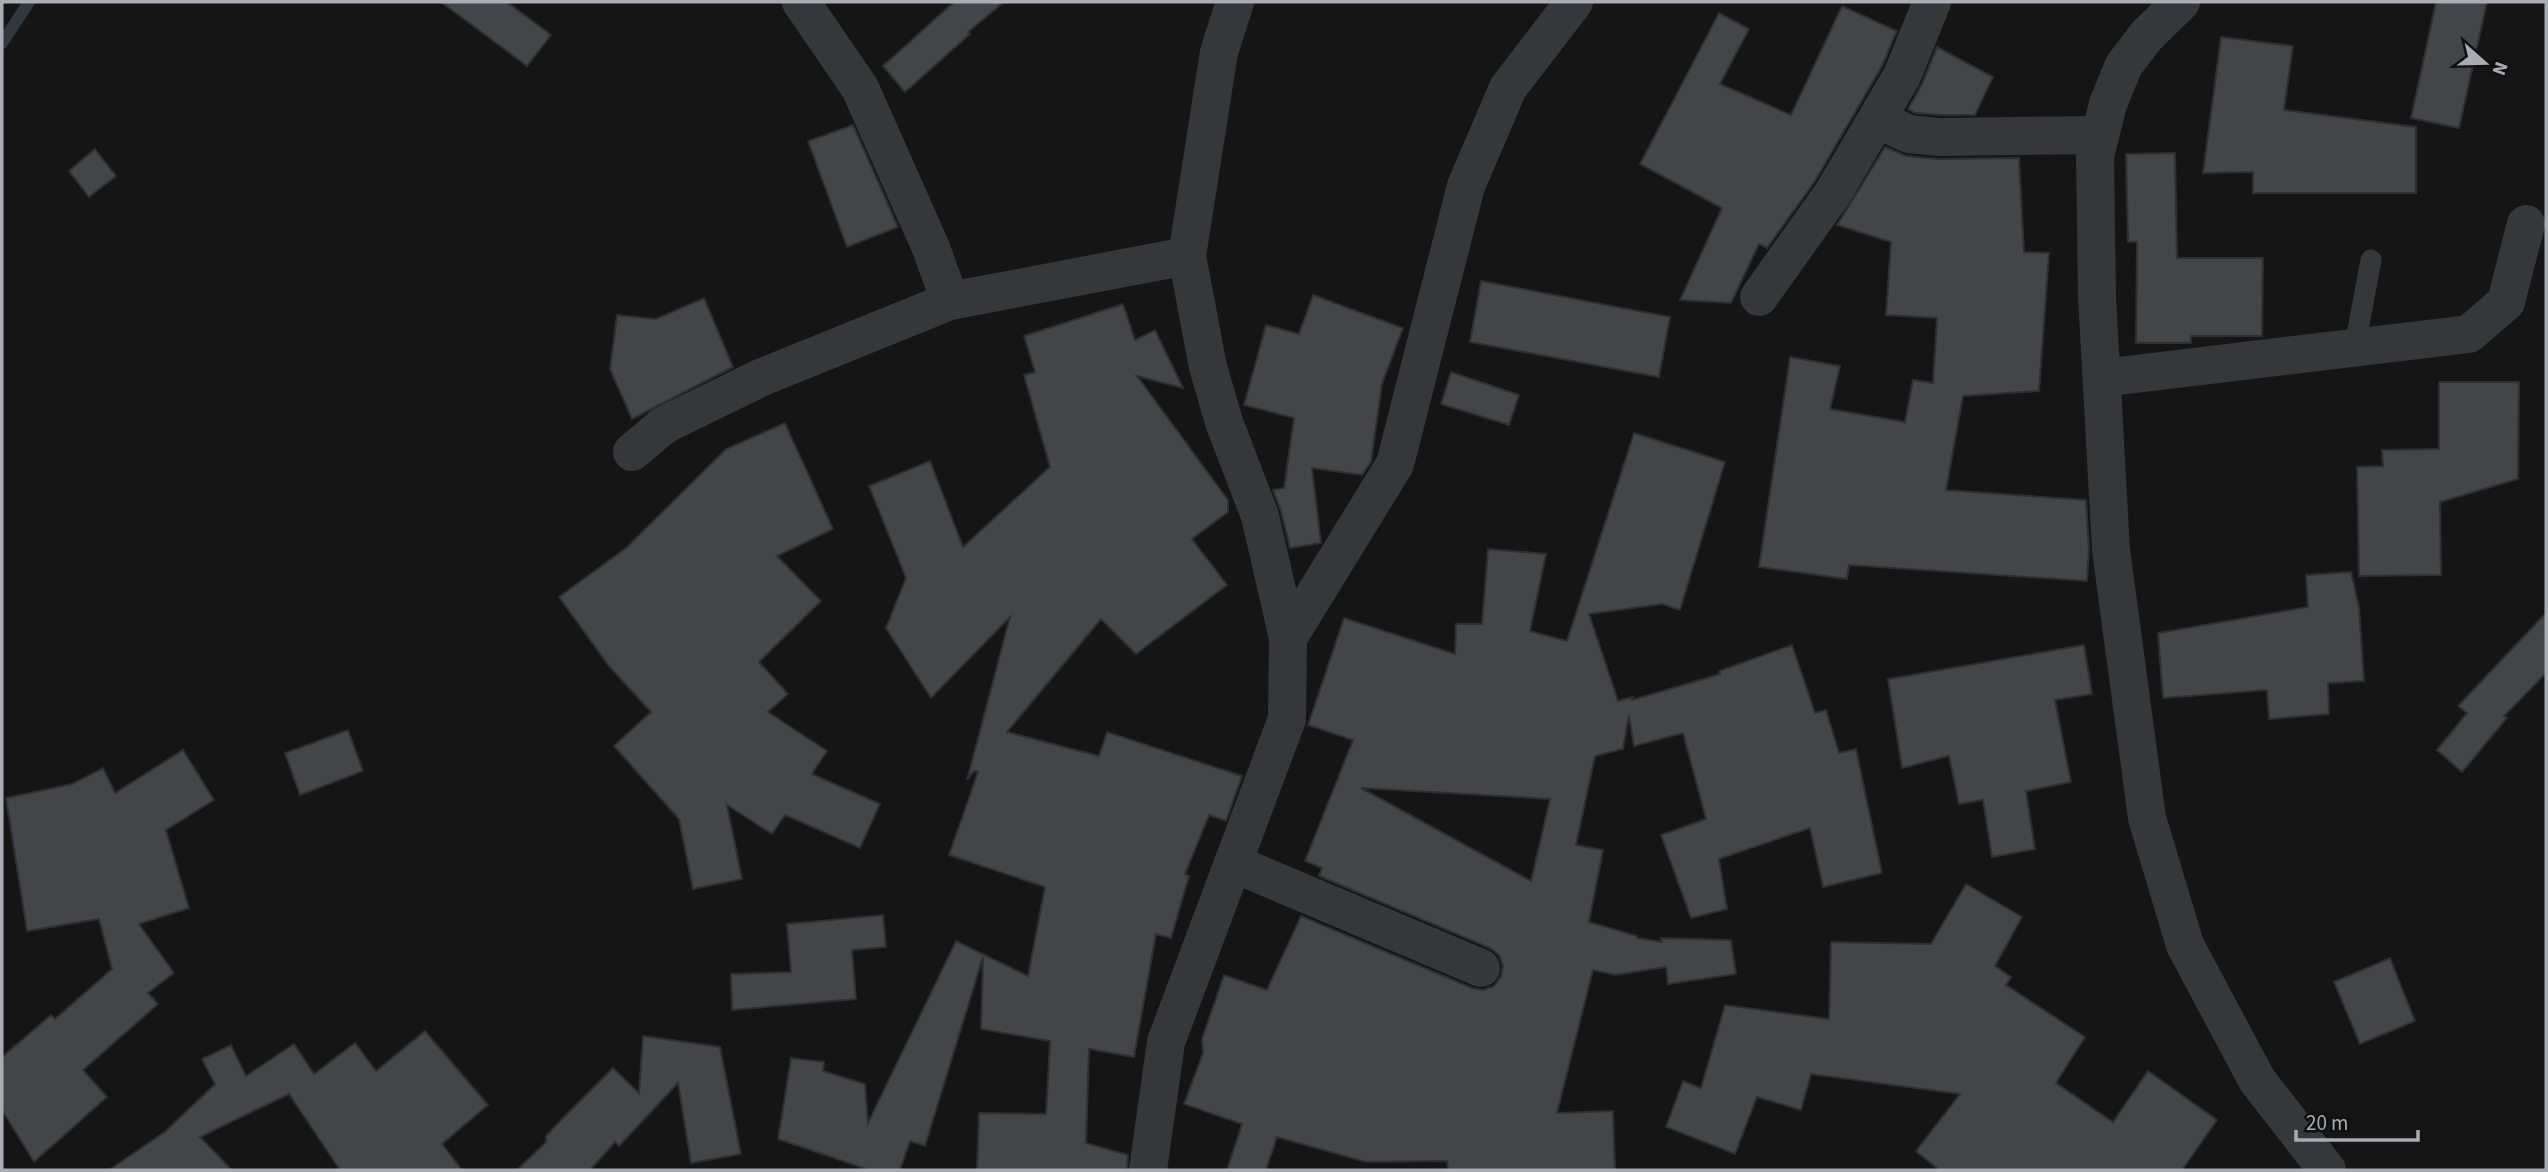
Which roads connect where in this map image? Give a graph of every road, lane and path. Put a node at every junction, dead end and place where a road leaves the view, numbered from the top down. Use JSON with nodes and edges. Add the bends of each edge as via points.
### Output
{"nodes":[{"id":1,"x":801,"y":2,"type":"edge"},
{"id":2,"x":1236,"y":2,"type":"edge"},
{"id":3,"x":1574,"y":2,"type":"edge"},
{"id":4,"x":1932,"y":2,"type":"edge"},
{"id":5,"x":2181,"y":2,"type":"edge"},
{"id":6,"x":1877,"y":119,"type":"junction"},
{"id":7,"x":2100,"y":135,"type":"junction"},
{"id":8,"x":2526,"y":224,"type":"dead end"},
{"id":9,"x":1187,"y":256,"type":"junction"},
{"id":10,"x":2371,"y":260,"type":"dead end"},
{"id":11,"x":1759,"y":297,"type":"dead end"},
{"id":12,"x":950,"y":301,"type":"junction"},
{"id":13,"x":2355,"y":346,"type":"junction"},
{"id":14,"x":2102,"y":378,"type":"junction"},
{"id":15,"x":632,"y":452,"type":"dead end"},
{"id":16,"x":1288,"y":638,"type":"junction"},
{"id":17,"x":1235,"y":864,"type":"junction"},
{"id":18,"x":1481,"y":968,"type":"dead end"},
{"id":19,"x":1148,"y":1170,"type":"edge"},
{"id":20,"x":2327,"y":1170,"type":"edge"}],
"edges":[{"from":1,"to":12,"type":"street","via":[[860,88]]},
{"from":2,"to":9,"type":"street","via":[[1219,52]]},
{"from":3,"to":16,"type":"street","via":[[1508,88],[1466,186],[1395,464]]},
{"from":4,"to":6,"type":"street","via":[[1902,76]]},
{"from":5,"to":7,"type":"street","via":[[2147,34],[2124,65]]},
{"from":6,"to":7,"type":"street","via":[[1909,134]]},
{"from":6,"to":11,"type":"street","via":[[1833,192]]},
{"from":7,"to":14,"type":"street","via":[[2095,156],[2096,297]]},
{"from":8,"to":13,"type":"street","via":[[2506,302],[2469,334]]},
{"from":9,"to":12,"type":"street"},
{"from":9,"to":16,"type":"street","via":[[1208,367],[1260,516]]},
{"from":10,"to":13,"type":"lane"},
{"from":12,"to":15,"type":"street","via":[[760,378],[664,425]]},
{"from":13,"to":14,"type":"street"},
{"from":14,"to":20,"type":"street","via":[[2111,550],[2147,818],[2185,945],[2257,1080]]},
{"from":16,"to":17,"type":"street","via":[[1287,719]]},
{"from":17,"to":18,"type":"street"},
{"from":17,"to":19,"type":"street","via":[[1166,1042]]}]}
